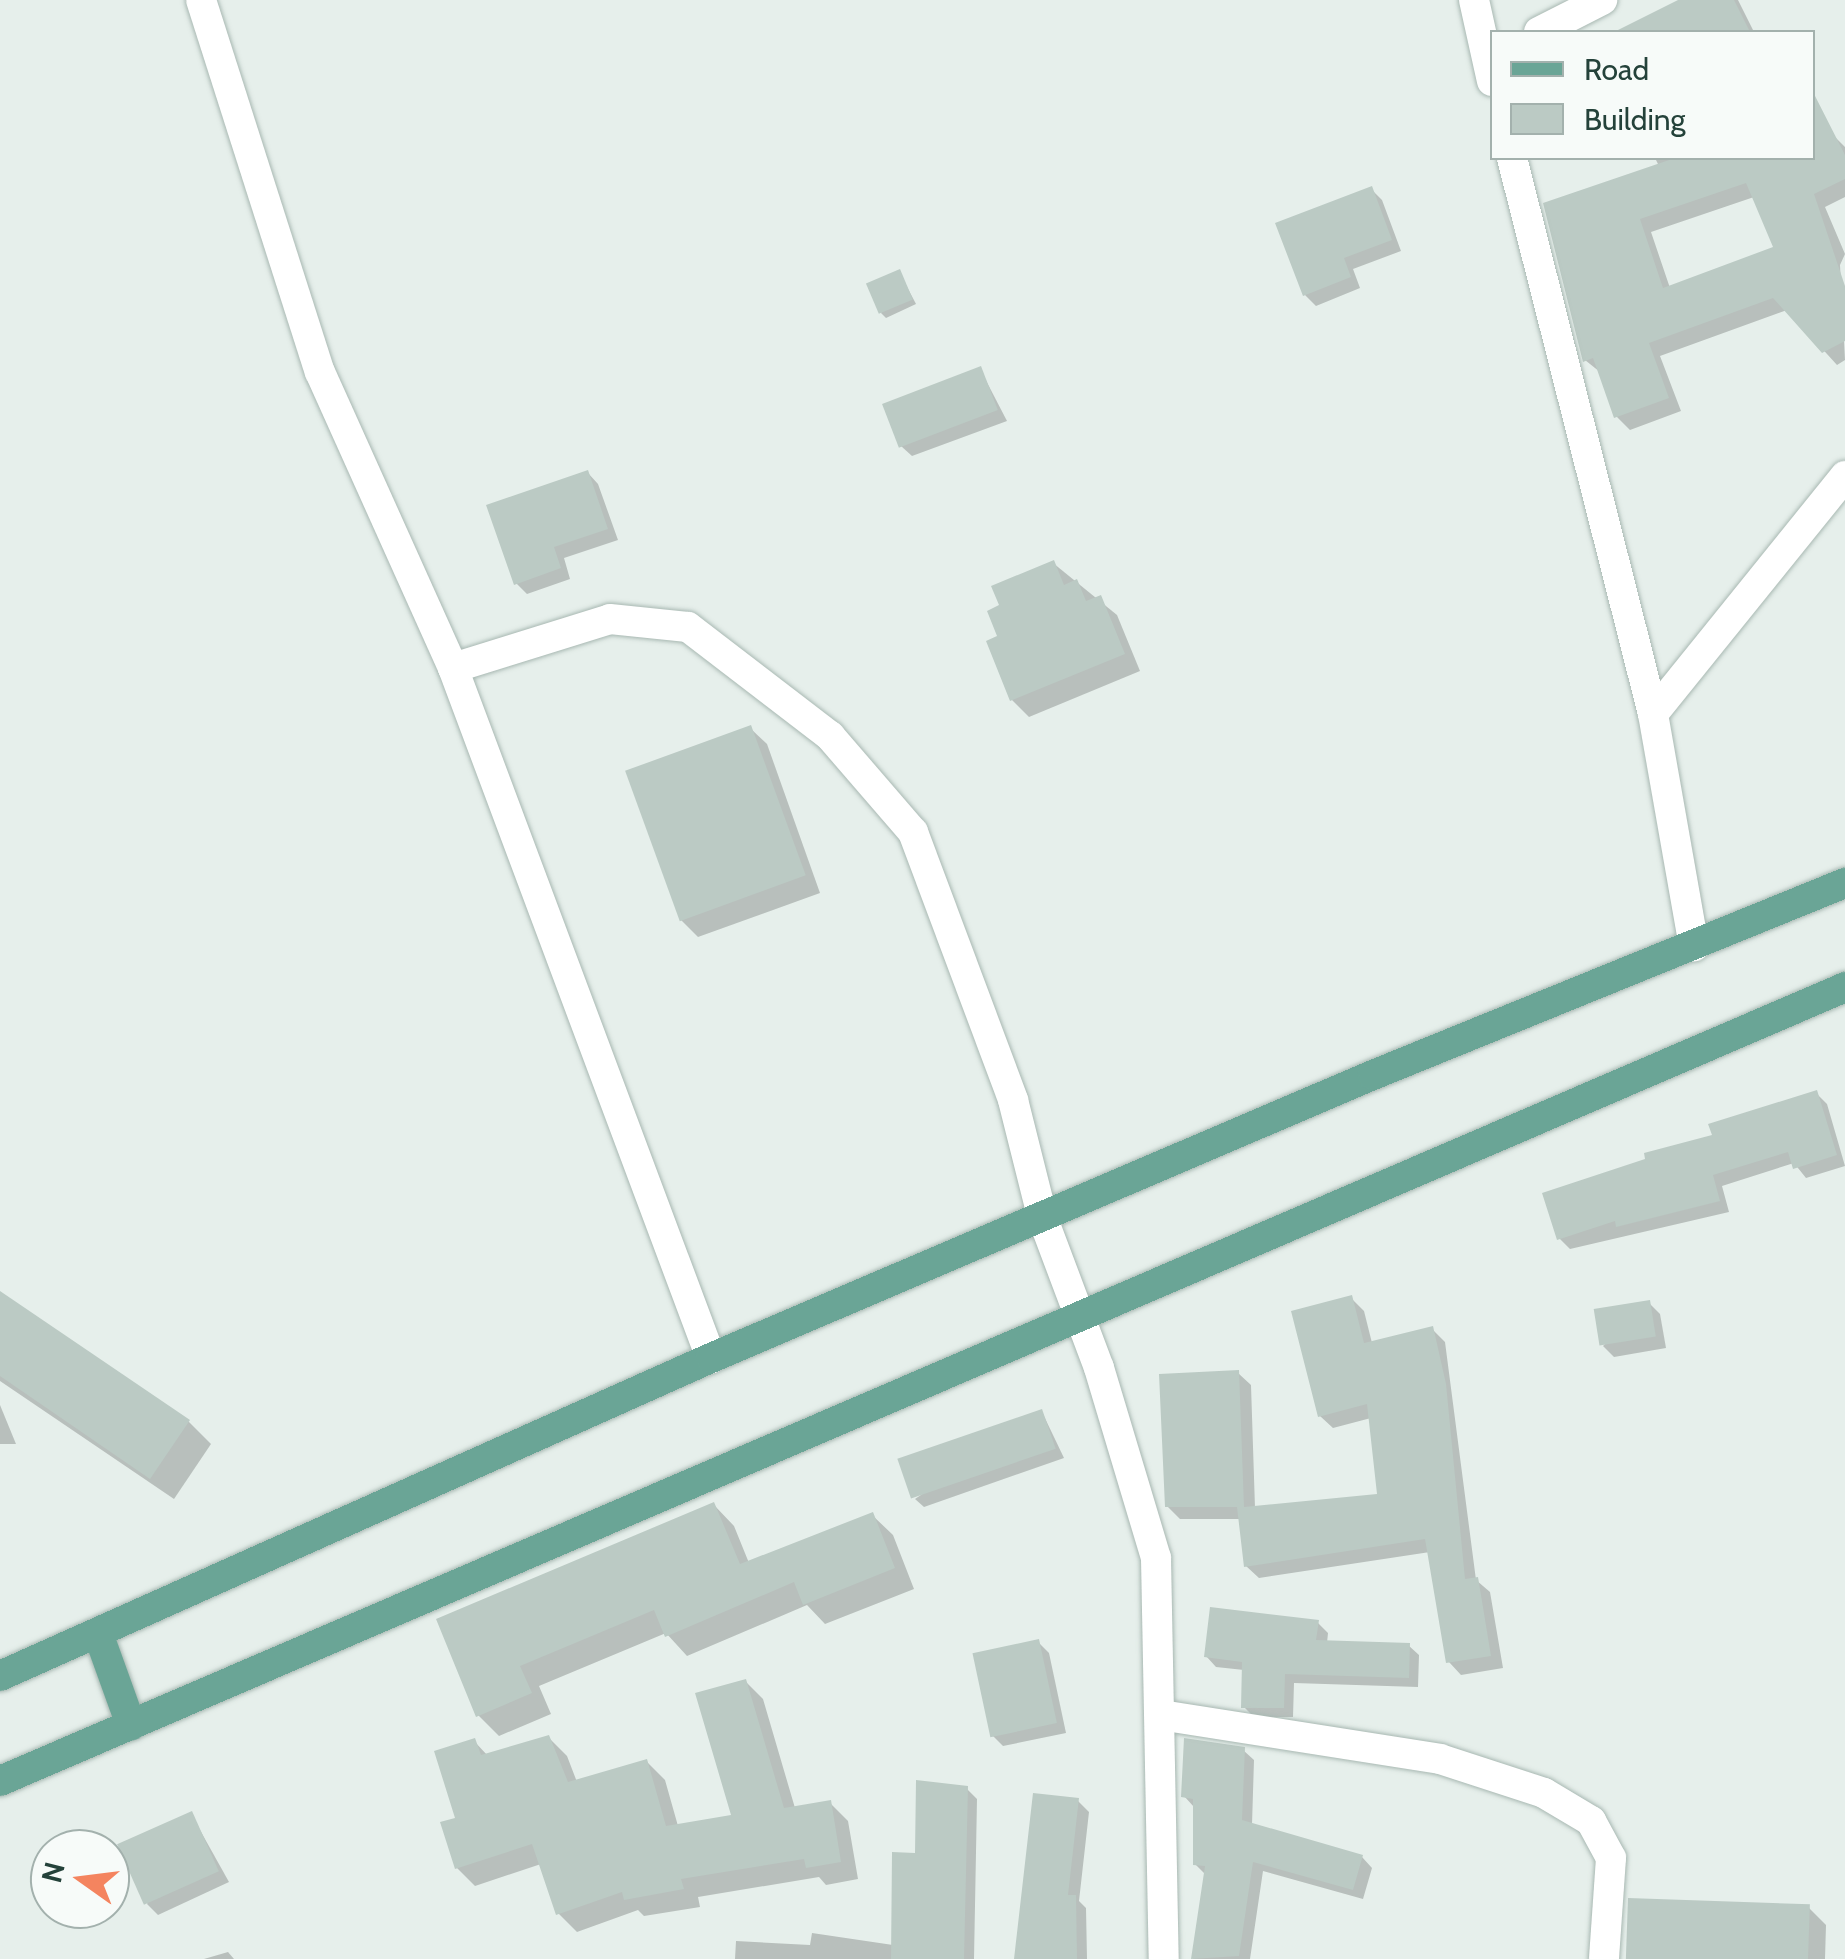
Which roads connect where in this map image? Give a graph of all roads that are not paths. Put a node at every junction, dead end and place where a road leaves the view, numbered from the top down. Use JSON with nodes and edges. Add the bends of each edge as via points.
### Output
{"nodes":[{"id":1,"x":201,"y":0,"type":"edge"},
{"id":2,"x":1474,"y":0,"type":"edge"},
{"id":3,"x":1602,"y":0,"type":"edge"},
{"id":4,"x":1544,"y":30,"type":"edge"},
{"id":5,"x":1490,"y":62,"type":"edge"},
{"id":6,"x":1513,"y":160,"type":"edge"},
{"id":7,"x":1845,"y":476,"type":"edge"},
{"id":8,"x":453,"y":668,"type":"junction"},
{"id":9,"x":1652,"y":714,"type":"junction"},
{"id":10,"x":1845,"y":883,"type":"edge"},
{"id":11,"x":1694,"y":946,"type":"junction"},
{"id":12,"x":1845,"y":987,"type":"edge"},
{"id":13,"x":1043,"y":1219,"type":"junction"},
{"id":14,"x":1078,"y":1316,"type":"junction"},
{"id":15,"x":712,"y":1358,"type":"junction"},
{"id":16,"x":99,"y":1636,"type":"junction"},
{"id":17,"x":0,"y":1676,"type":"edge"},
{"id":18,"x":1160,"y":1714,"type":"junction"},
{"id":19,"x":131,"y":1724,"type":"junction"},
{"id":20,"x":0,"y":1781,"type":"edge"},
{"id":21,"x":1164,"y":1959,"type":"edge"},
{"id":22,"x":1604,"y":1959,"type":"edge"}],
"edges":[{"from":1,"to":8,"type":"street","via":[[320,372]]},
{"from":2,"to":5,"type":"street"},
{"from":3,"to":4,"type":"street"},
{"from":6,"to":9,"type":"street"},
{"from":7,"to":9,"type":"street"},
{"from":8,"to":13,"type":"street","via":[[610,619],[688,626],[830,736],[913,832],[1013,1100]]},
{"from":8,"to":15,"type":"street"},
{"from":9,"to":11,"type":"street"},
{"from":10,"to":11,"type":"main road"},
{"from":11,"to":13,"type":"main road"},
{"from":12,"to":14,"type":"main road"},
{"from":13,"to":14,"type":"street"},
{"from":13,"to":15,"type":"main road"},
{"from":14,"to":18,"type":"street","via":[[1156,1558]]},
{"from":14,"to":19,"type":"main road"},
{"from":15,"to":16,"type":"main road"},
{"from":16,"to":17,"type":"main road"},
{"from":16,"to":19,"type":"main road"},
{"from":18,"to":21,"type":"street"},
{"from":18,"to":22,"type":"street","via":[[1440,1758],[1544,1793],[1591,1821],[1611,1858]]},
{"from":19,"to":20,"type":"main road"}]}
